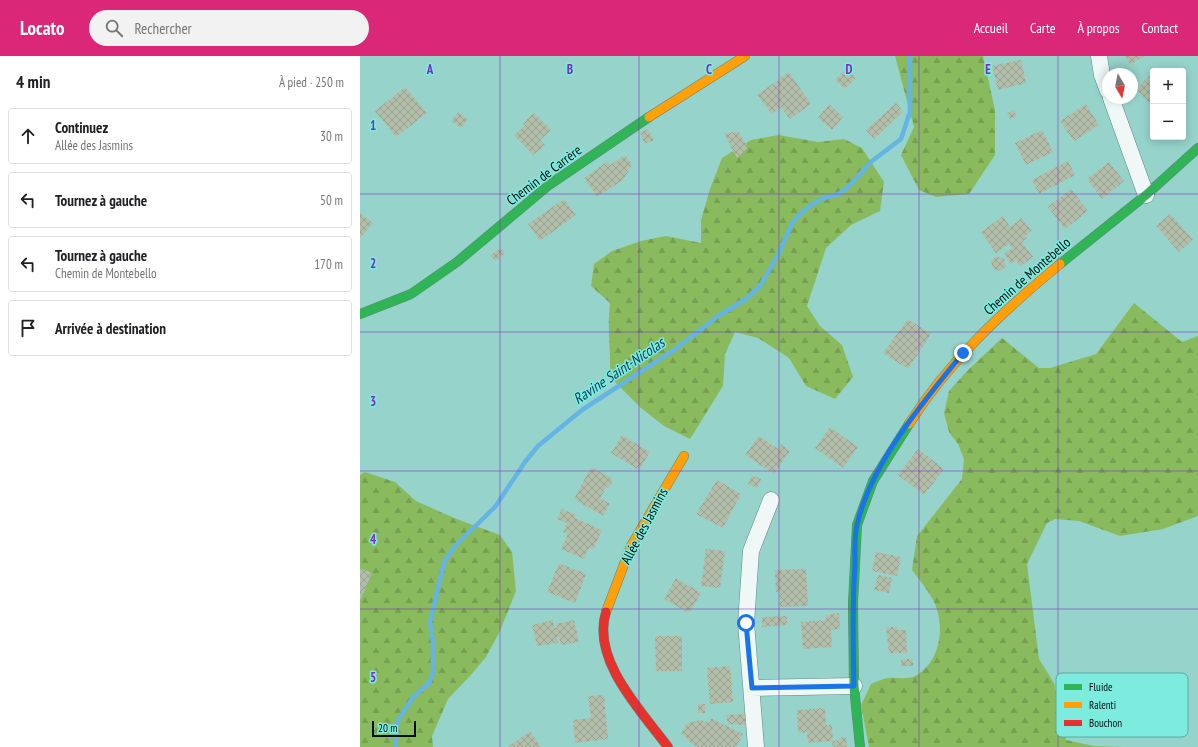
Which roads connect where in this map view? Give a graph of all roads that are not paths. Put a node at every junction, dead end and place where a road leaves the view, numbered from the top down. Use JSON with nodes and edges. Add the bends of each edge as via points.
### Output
{"nodes":[{"id":1,"x":745,"y":56,"type":"edge"},
{"id":2,"x":1100,"y":56,"type":"edge"},
{"id":3,"x":1102,"y":75,"type":"edge"},
{"id":4,"x":1113,"y":104,"type":"edge"},
{"id":5,"x":1198,"y":148,"type":"edge"},
{"id":6,"x":1146,"y":195,"type":"junction"},
{"id":7,"x":360,"y":314,"type":"edge"},
{"id":8,"x":684,"y":456,"type":"dead end"},
{"id":9,"x":771,"y":500,"type":"dead end"},
{"id":10,"x":854,"y":686,"type":"junction"},
{"id":11,"x":752,"y":688,"type":"junction"},
{"id":12,"x":668,"y":747,"type":"edge"},
{"id":13,"x":756,"y":747,"type":"edge"},
{"id":14,"x":860,"y":747,"type":"edge"}],
"edges":[{"from":1,"to":7,"type":"street","name":"Chemin de Carrère","via":[[549,185],[457,262],[411,294]]},
{"from":2,"to":3,"type":"street"},
{"from":4,"to":6,"type":"street"},
{"from":5,"to":6,"type":"street","name":"Chemin de Montebello"},
{"from":6,"to":10,"type":"street","name":"Chemin de Montebello","via":[[1016,300],[963,353],[923,402],[872,481],[856,526],[853,603]]},
{"from":8,"to":12,"type":"street","name":"Allée des Jasmins","via":[[631,546],[612,590],[603,621],[607,655],[619,681]]},
{"from":9,"to":11,"type":"street","via":[[751,550],[746,623]]},
{"from":10,"to":11,"type":"street"},
{"from":10,"to":14,"type":"street","name":"Chemin de Montebello"},
{"from":11,"to":13,"type":"street"}]}
